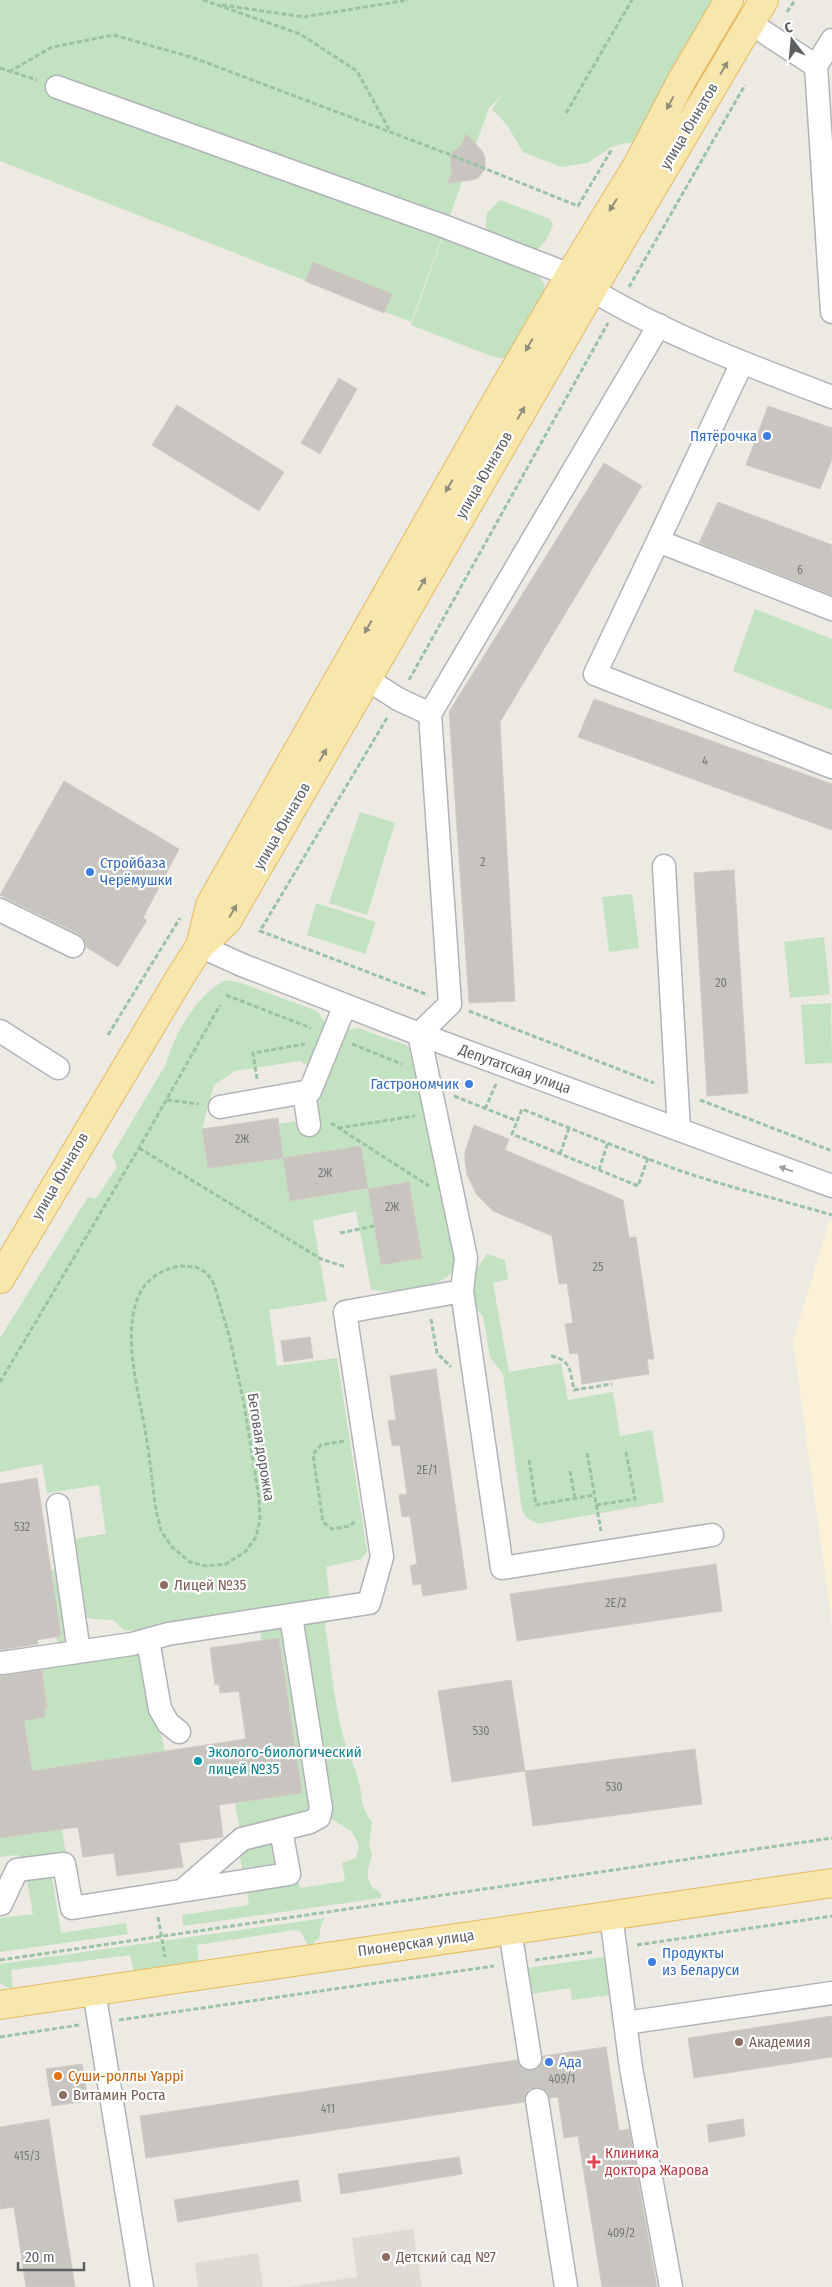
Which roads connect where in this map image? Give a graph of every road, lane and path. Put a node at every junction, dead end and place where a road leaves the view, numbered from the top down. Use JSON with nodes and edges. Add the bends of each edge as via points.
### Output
{"nodes":[{"id":1,"x":203,"y":0,"type":"edge"},
{"id":2,"x":408,"y":0,"type":"edge"},
{"id":3,"x":632,"y":0,"type":"edge"},
{"id":4,"x":729,"y":0,"type":"edge"},
{"id":5,"x":764,"y":0,"type":"edge"},
{"id":6,"x":795,"y":0,"type":"edge"},
{"id":7,"x":214,"y":4,"type":"junction"},
{"id":8,"x":761,"y":30,"type":"junction"},
{"id":9,"x":832,"y":40,"type":"edge"},
{"id":10,"x":816,"y":66,"type":"junction"},
{"id":11,"x":0,"y":68,"type":"edge"},
{"id":12,"x":9,"y":72,"type":"junction"},
{"id":13,"x":748,"y":80,"type":"dead end"},
{"id":14,"x":56,"y":87,"type":"joint"},
{"id":15,"x":566,"y":113,"type":"dead end"},
{"id":16,"x":390,"y":132,"type":"junction"},
{"id":17,"x":612,"y":149,"type":"dead end"},
{"id":18,"x":581,"y":282,"type":"junction"},
{"id":19,"x":618,"y":306,"type":"junction"},
{"id":20,"x":832,"y":312,"type":"edge"},
{"id":21,"x":660,"y":325,"type":"junction"},
{"id":22,"x":742,"y":363,"type":"junction"},
{"id":23,"x":832,"y":397,"type":"edge"},
{"id":24,"x":658,"y":541,"type":"junction"},
{"id":25,"x":832,"y":609,"type":"edge"},
{"id":26,"x":356,"y":673,"type":"junction"},
{"id":27,"x":398,"y":699,"type":"junction"},
{"id":28,"x":430,"y":714,"type":"junction"},
{"id":29,"x":832,"y":767,"type":"edge"},
{"id":30,"x":664,"y":866,"type":"dead end"},
{"id":31,"x":0,"y":910,"type":"edge"},
{"id":32,"x":182,"y":915,"type":"dead end"},
{"id":33,"x":73,"y":946,"type":"dead end"},
{"id":34,"x":200,"y":946,"type":"junction"},
{"id":35,"x":450,"y":1004,"type":"junction"},
{"id":36,"x":220,"y":1005,"type":"dead end"},
{"id":37,"x":345,"y":1005,"type":"junction"},
{"id":38,"x":0,"y":1031,"type":"edge"},
{"id":39,"x":419,"y":1034,"type":"junction"},
{"id":40,"x":108,"y":1035,"type":"dead end"},
{"id":41,"x":58,"y":1068,"type":"dead end"},
{"id":42,"x":489,"y":1081,"type":"dead end"},
{"id":43,"x":677,"y":1091,"type":"junction"},
{"id":44,"x":167,"y":1100,"type":"junction"},
{"id":45,"x":261,"y":1100,"type":"junction"},
{"id":46,"x":308,"y":1102,"type":"junction"},
{"id":47,"x":442,"y":1103,"type":"junction"},
{"id":48,"x":220,"y":1107,"type":"joint"},
{"id":49,"x":485,"y":1109,"type":"junction"},
{"id":50,"x":517,"y":1121,"type":"junction"},
{"id":51,"x":338,"y":1128,"type":"junction"},
{"id":52,"x":569,"y":1128,"type":"junction"},
{"id":53,"x":679,"y":1130,"type":"junction"},
{"id":54,"x":608,"y":1142,"type":"junction"},
{"id":55,"x":139,"y":1148,"type":"junction"},
{"id":56,"x":832,"y":1151,"type":"edge"},
{"id":57,"x":560,"y":1154,"type":"junction"},
{"id":58,"x":648,"y":1158,"type":"junction"},
{"id":59,"x":599,"y":1170,"type":"junction"},
{"id":60,"x":832,"y":1186,"type":"edge"},
{"id":61,"x":454,"y":1202,"type":"junction"},
{"id":62,"x":832,"y":1215,"type":"edge"},
{"id":63,"x":374,"y":1226,"type":"dead end"},
{"id":64,"x":340,"y":1233,"type":"dead end"},
{"id":65,"x":346,"y":1267,"type":"dead end"},
{"id":66,"x":0,"y":1279,"type":"edge"},
{"id":67,"x":462,"y":1292,"type":"junction"},
{"id":68,"x":430,"y":1311,"type":"dead end"},
{"id":69,"x":551,"y":1356,"type":"dead end"},
{"id":70,"x":454,"y":1371,"type":"dead end"},
{"id":71,"x":0,"y":1382,"type":"edge"},
{"id":72,"x":612,"y":1384,"type":"dead end"},
{"id":73,"x":137,"y":1386,"type":"joint"},
{"id":74,"x":364,"y":1438,"type":"junction"},
{"id":75,"x":626,"y":1452,"type":"dead end"},
{"id":76,"x":587,"y":1453,"type":"dead end"},
{"id":77,"x":529,"y":1460,"type":"dead end"},
{"id":78,"x":570,"y":1471,"type":"dead end"},
{"id":79,"x":594,"y":1495,"type":"junction"},
{"id":80,"x":575,"y":1498,"type":"junction"},
{"id":81,"x":58,"y":1505,"type":"dead end"},
{"id":82,"x":596,"y":1506,"type":"junction"},
{"id":83,"x":375,"y":1512,"type":"junction"},
{"id":84,"x":712,"y":1535,"type":"dead end"},
{"id":85,"x":604,"y":1552,"type":"junction"},
{"id":86,"x":291,"y":1616,"type":"junction"},
{"id":87,"x":148,"y":1640,"type":"junction"},
{"id":88,"x":79,"y":1652,"type":"junction"},
{"id":89,"x":2,"y":1663,"type":"dead end"},
{"id":90,"x":179,"y":1732,"type":"dead end"},
{"id":91,"x":281,"y":1830,"type":"junction"},
{"id":92,"x":832,"y":1838,"type":"edge"},
{"id":93,"x":832,"y":1883,"type":"edge"},
{"id":94,"x":183,"y":1890,"type":"junction"},
{"id":95,"x":154,"y":1895,"type":"junction"},
{"id":96,"x":1,"y":1904,"type":"dead end"},
{"id":97,"x":611,"y":1915,"type":"junction"},
{"id":98,"x":832,"y":1916,"type":"edge"},
{"id":99,"x":510,"y":1930,"type":"junction"},
{"id":100,"x":162,"y":1937,"type":"junction"},
{"id":101,"x":615,"y":1948,"type":"junction"},
{"id":102,"x":0,"y":1960,"type":"edge"},
{"id":103,"x":515,"y":1963,"type":"junction"},
{"id":104,"x":169,"y":1979,"type":"junction"},
{"id":105,"x":94,"y":1991,"type":"junction"},
{"id":106,"x":832,"y":1993,"type":"edge"},
{"id":107,"x":0,"y":2004,"type":"edge"},
{"id":108,"x":175,"y":2012,"type":"junction"},
{"id":109,"x":99,"y":2022,"type":"junction"},
{"id":110,"x":625,"y":2023,"type":"junction"},
{"id":111,"x":0,"y":2037,"type":"edge"},
{"id":112,"x":530,"y":2058,"type":"tunnel mouth"},
{"id":113,"x":537,"y":2100,"type":"tunnel mouth"},
{"id":114,"x":142,"y":2287,"type":"edge"},
{"id":115,"x":566,"y":2287,"type":"edge"},
{"id":116,"x":671,"y":2287,"type":"edge"}],
"edges":[{"from":1,"to":7,"type":"path"},
{"from":2,"to":7,"type":"path","via":[[304,17]]},
{"from":3,"to":15,"type":"path"},
{"from":4,"to":18,"type":"main road","name":"улица Юннатов","one_way":true,"via":[[683,78]]},
{"from":5,"to":8,"type":"main road","name":"улица Юннатов"},
{"from":6,"to":8,"type":"path"},
{"from":7,"to":16,"type":"path","via":[[300,34],[357,71]]},
{"from":8,"to":10,"type":"street"},
{"from":18,"to":8,"type":"main road","name":"улица Юннатов","one_way":true},
{"from":9,"to":10,"type":"street"},
{"from":10,"to":20,"type":"street"},
{"from":11,"to":12,"type":"path"},
{"from":12,"to":14,"type":"path"},
{"from":12,"to":16,"type":"path","via":[[52,47],[114,35],[194,58]]},
{"from":13,"to":19,"type":"path"},
{"from":14,"to":18,"type":"street","via":[[446,227]]},
{"from":16,"to":17,"type":"path","via":[[578,206]]},
{"from":18,"to":19,"type":"street"},
{"from":18,"to":26,"type":"main road","name":"улица Юннатов"},
{"from":19,"to":21,"type":"street"},
{"from":19,"to":27,"type":"path"},
{"from":21,"to":22,"type":"street"},
{"from":21,"to":28,"type":"street"},
{"from":22,"to":23,"type":"street"},
{"from":22,"to":24,"type":"street"},
{"from":24,"to":25,"type":"street"},
{"from":24,"to":29,"type":"street","via":[[595,674]]},
{"from":26,"to":27,"type":"street"},
{"from":26,"to":34,"type":"main road","name":"улица Юннатов","via":[[227,921]]},
{"from":27,"to":28,"type":"street"},
{"from":27,"to":35,"type":"path","via":[[260,931]]},
{"from":28,"to":35,"type":"street"},
{"from":30,"to":43,"type":"street"},
{"from":31,"to":33,"type":"street"},
{"from":32,"to":40,"type":"path"},
{"from":34,"to":37,"type":"street","name":"Депутатская улица"},
{"from":34,"to":66,"type":"main road","name":"улица Юннатов"},
{"from":35,"to":39,"type":"street"},
{"from":35,"to":43,"type":"path"},
{"from":36,"to":44,"type":"path"},
{"from":37,"to":39,"type":"street","name":"Депутатская улица"},
{"from":37,"to":46,"type":"street"},
{"from":38,"to":41,"type":"street"},
{"from":39,"to":47,"type":"street"},
{"from":39,"to":53,"type":"street","name":"Депутатская улица"},
{"from":42,"to":49,"type":"path","via":[[496,1084]]},
{"from":43,"to":53,"type":"street"},
{"from":43,"to":56,"type":"path"},
{"from":44,"to":48,"type":"path"},
{"from":44,"to":55,"type":"path"},
{"from":45,"to":46,"type":"street"},
{"from":45,"to":46,"type":"path","via":[[253,1052],[304,1043]]},
{"from":45,"to":48,"type":"street"},
{"from":46,"to":51,"type":"path"},
{"from":47,"to":49,"type":"path"},
{"from":47,"to":51,"type":"path"},
{"from":47,"to":61,"type":"street"},
{"from":49,"to":50,"type":"path"},
{"from":50,"to":52,"type":"path","via":[[522,1109]]},
{"from":50,"to":57,"type":"path","via":[[512,1134]]},
{"from":51,"to":61,"type":"path"},
{"from":52,"to":54,"type":"path"},
{"from":52,"to":57,"type":"path"},
{"from":60,"to":53,"type":"street","name":"Депутатская улица","one_way":true},
{"from":54,"to":58,"type":"path"},
{"from":54,"to":59,"type":"path"},
{"from":55,"to":65,"type":"path","via":[[321,1260]]},
{"from":55,"to":71,"type":"path"},
{"from":57,"to":59,"type":"path"},
{"from":58,"to":59,"type":"path","via":[[638,1186]]},
{"from":58,"to":62,"type":"path"},
{"from":61,"to":67,"type":"street","via":[[466,1258]]},
{"from":63,"to":64,"type":"path"},
{"from":67,"to":74,"type":"street","via":[[345,1312]]},
{"from":67,"to":85,"type":"street","via":[[502,1568]]},
{"from":68,"to":70,"type":"path","via":[[437,1353]]},
{"from":69,"to":72,"type":"path","via":[[562,1358],[568,1364],[574,1390]]},
{"from":73,"to":73,"type":"path","name":"Беговая дорожка","via":[[161,1531],[172,1547],[190,1562],[206,1566],[226,1564],[244,1552],[256,1537],[260,1520],[259,1498],[230,1339],[208,1272],[196,1267],[167,1268],[145,1284],[131,1327]]},
{"from":74,"to":83,"type":"street"},
{"from":74,"to":83,"type":"path","via":[[321,1445],[313,1454],[323,1522],[332,1529],[350,1526],[360,1514]]},
{"from":75,"to":82,"type":"path","via":[[635,1499]]},
{"from":76,"to":79,"type":"path"},
{"from":77,"to":80,"type":"path","via":[[536,1505]]},
{"from":78,"to":80,"type":"path"},
{"from":79,"to":80,"type":"path"},
{"from":79,"to":82,"type":"path"},
{"from":81,"to":88,"type":"street"},
{"from":82,"to":85,"type":"path"},
{"from":83,"to":86,"type":"street","via":[[382,1557],[369,1603]]},
{"from":84,"to":85,"type":"street"},
{"from":86,"to":87,"type":"street","via":[[168,1634]]},
{"from":86,"to":91,"type":"street","via":[[321,1808],[319,1817],[310,1822]]},
{"from":87,"to":88,"type":"street"},
{"from":87,"to":90,"type":"street","via":[[160,1709],[168,1723]]},
{"from":88,"to":89,"type":"street"},
{"from":91,"to":94,"type":"street","via":[[242,1839]]},
{"from":91,"to":94,"type":"street","via":[[289,1874]]},
{"from":92,"to":100,"type":"path"},
{"from":93,"to":97,"type":"main road","name":"Пионерская улица"},
{"from":94,"to":95,"type":"street"},
{"from":95,"to":96,"type":"street","via":[[72,1908],[64,1864],[17,1870]]},
{"from":95,"to":100,"type":"path"},
{"from":97,"to":99,"type":"main road","name":"Пионерская улица"},
{"from":97,"to":101,"type":"street"},
{"from":98,"to":101,"type":"path"},
{"from":99,"to":103,"type":"street"},
{"from":99,"to":104,"type":"main road","name":"Пионерская улица"},
{"from":100,"to":102,"type":"path"},
{"from":100,"to":104,"type":"path"},
{"from":101,"to":103,"type":"path"},
{"from":101,"to":110,"type":"street"},
{"from":103,"to":108,"type":"path"},
{"from":103,"to":112,"type":"street"},
{"from":104,"to":105,"type":"main road","name":"Пионерская улица"},
{"from":104,"to":108,"type":"path"},
{"from":105,"to":107,"type":"main road","name":"Пионерская улица"},
{"from":105,"to":109,"type":"street"},
{"from":106,"to":110,"type":"street"},
{"from":108,"to":109,"type":"path"},
{"from":109,"to":111,"type":"path"},
{"from":109,"to":114,"type":"street"},
{"from":110,"to":116,"type":"street"},
{"from":113,"to":115,"type":"street"}]}
